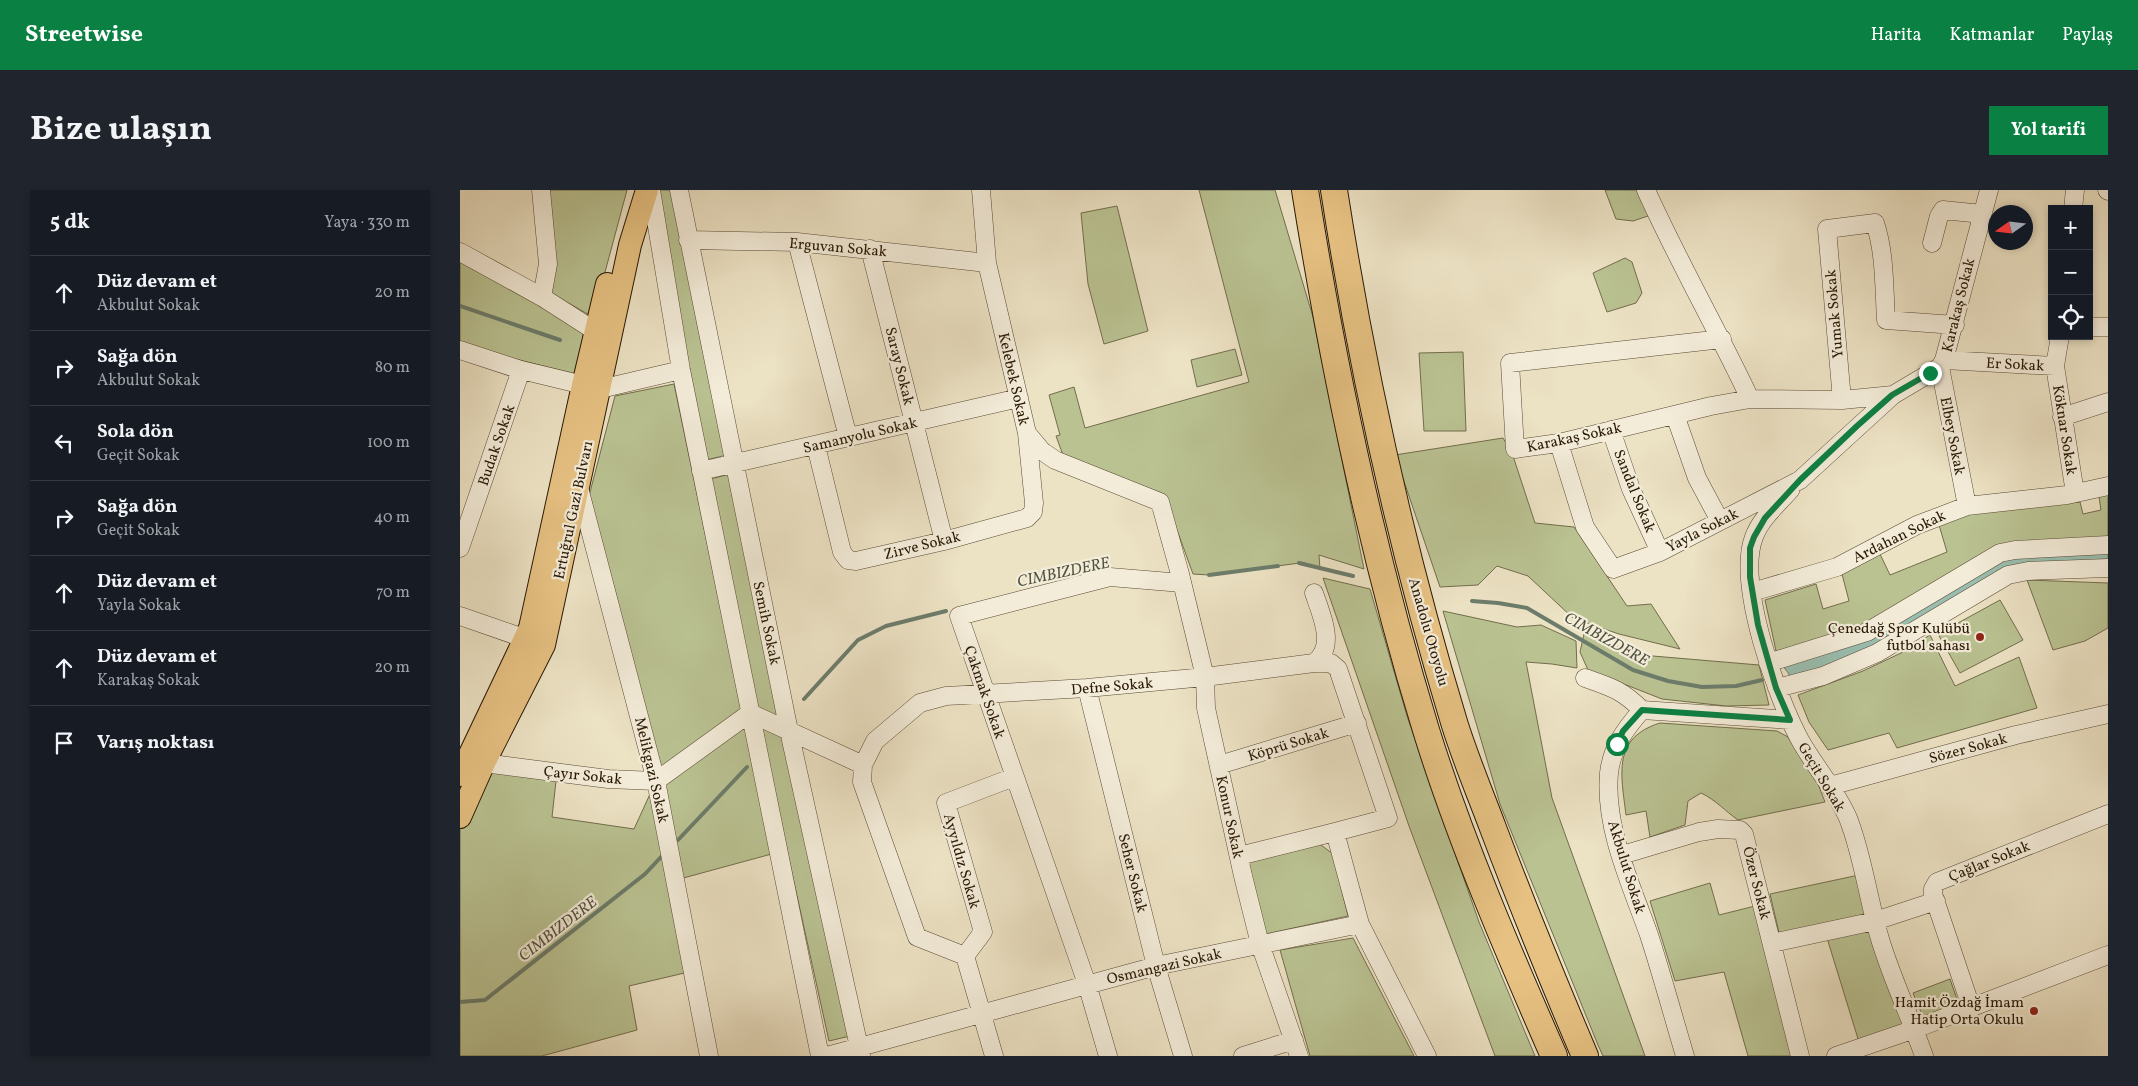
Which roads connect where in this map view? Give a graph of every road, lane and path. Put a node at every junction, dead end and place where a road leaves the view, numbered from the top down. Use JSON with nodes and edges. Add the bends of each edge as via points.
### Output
{"nodes":[{"id":1,"x":541,"y":190,"type":"edge"},
{"id":2,"x":636,"y":190,"type":"edge"},
{"id":3,"x":649,"y":190,"type":"edge"},
{"id":4,"x":679,"y":190,"type":"edge"},
{"id":5,"x":982,"y":190,"type":"edge"},
{"id":6,"x":1305,"y":190,"type":"edge"},
{"id":7,"x":1334,"y":190,"type":"edge"},
{"id":8,"x":1646,"y":190,"type":"edge"},
{"id":9,"x":1989,"y":190,"type":"edge"},
{"id":10,"x":2075,"y":190,"type":"edge"},
{"id":11,"x":2073,"y":205,"type":"edge"},
{"id":12,"x":1982,"y":214,"type":"junction"},
{"id":13,"x":688,"y":240,"type":"junction"},
{"id":14,"x":797,"y":242,"type":"junction"},
{"id":15,"x":1932,"y":243,"type":"dead end"},
{"id":16,"x":870,"y":249,"type":"junction"},
{"id":17,"x":460,"y":252,"type":"edge"},
{"id":18,"x":987,"y":263,"type":"junction"},
{"id":19,"x":542,"y":297,"type":"junction"},
{"id":20,"x":1955,"y":325,"type":"junction"},
{"id":21,"x":2093,"y":327,"type":"edge"},
{"id":22,"x":2108,"y":327,"type":"edge"},
{"id":23,"x":595,"y":331,"type":"junction"},
{"id":24,"x":1722,"y":340,"type":"junction"},
{"id":25,"x":2059,"y":340,"type":"edge"},
{"id":26,"x":460,"y":350,"type":"edge"},
{"id":27,"x":1942,"y":363,"type":"junction"},
{"id":28,"x":2055,"y":366,"type":"junction"},
{"id":29,"x":521,"y":370,"type":"junction"},
{"id":30,"x":681,"y":370,"type":"junction"},
{"id":31,"x":591,"y":387,"type":"junction"},
{"id":32,"x":1892,"y":395,"type":"junction"},
{"id":33,"x":1019,"y":398,"type":"junction"},
{"id":34,"x":1750,"y":400,"type":"junction"},
{"id":35,"x":1842,"y":400,"type":"junction"},
{"id":36,"x":2108,"y":402,"type":"edge"},
{"id":37,"x":1675,"y":415,"type":"junction"},
{"id":38,"x":2062,"y":417,"type":"junction"},
{"id":39,"x":914,"y":423,"type":"junction"},
{"id":40,"x":1611,"y":430,"type":"junction"},
{"id":41,"x":1027,"y":433,"type":"junction"},
{"id":42,"x":848,"y":437,"type":"junction"},
{"id":43,"x":1560,"y":443,"type":"junction"},
{"id":44,"x":816,"y":446,"type":"junction"},
{"id":45,"x":734,"y":463,"type":"junction"},
{"id":46,"x":701,"y":471,"type":"junction"},
{"id":47,"x":1800,"y":480,"type":"junction"},
{"id":48,"x":2108,"y":486,"type":"edge"},
{"id":49,"x":579,"y":488,"type":"junction"},
{"id":50,"x":2075,"y":494,"type":"junction"},
{"id":51,"x":1966,"y":506,"type":"junction"},
{"id":52,"x":1720,"y":521,"type":"junction"},
{"id":53,"x":944,"y":541,"type":"junction"},
{"id":54,"x":2108,"y":545,"type":"edge"},
{"id":55,"x":460,"y":548,"type":"edge"},
{"id":56,"x":1660,"y":552,"type":"junction"},
{"id":57,"x":2108,"y":568,"type":"edge"},
{"id":58,"x":1181,"y":578,"type":"junction"},
{"id":59,"x":1752,"y":592,"type":"junction"},
{"id":60,"x":1314,"y":593,"type":"dead end"},
{"id":61,"x":460,"y":616,"type":"edge"},
{"id":62,"x":535,"y":641,"type":"junction"},
{"id":63,"x":1314,"y":663,"type":"junction"},
{"id":64,"x":1768,"y":663,"type":"junction"},
{"id":65,"x":1206,"y":677,"type":"junction"},
{"id":66,"x":1585,"y":678,"type":"dead end"},
{"id":67,"x":1087,"y":688,"type":"junction"},
{"id":68,"x":1776,"y":688,"type":"junction"},
{"id":69,"x":987,"y":695,"type":"junction"},
{"id":70,"x":1642,"y":710,"type":"junction"},
{"id":71,"x":750,"y":713,"type":"junction"},
{"id":72,"x":2108,"y":714,"type":"edge"},
{"id":73,"x":1790,"y":720,"type":"junction"},
{"id":74,"x":1357,"y":723,"type":"junction"},
{"id":75,"x":789,"y":731,"type":"junction"},
{"id":76,"x":467,"y":766,"type":"edge"},
{"id":77,"x":862,"y":766,"type":"junction"},
{"id":78,"x":1219,"y":766,"type":"junction"},
{"id":79,"x":1014,"y":777,"type":"junction"},
{"id":80,"x":656,"y":781,"type":"junction"},
{"id":81,"x":1830,"y":786,"type":"junction"},
{"id":82,"x":2108,"y":814,"type":"edge"},
{"id":83,"x":460,"y":817,"type":"edge"},
{"id":84,"x":1335,"y":832,"type":"junction"},
{"id":85,"x":1622,"y":855,"type":"junction"},
{"id":86,"x":1239,"y":856,"type":"junction"},
{"id":87,"x":1936,"y":901,"type":"junction"},
{"id":88,"x":1875,"y":921,"type":"junction"},
{"id":89,"x":1360,"y":924,"type":"junction"},
{"id":90,"x":1772,"y":943,"type":"junction"},
{"id":91,"x":1260,"y":944,"type":"junction"},
{"id":92,"x":2108,"y":955,"type":"edge"},
{"id":93,"x":965,"y":956,"type":"junction"},
{"id":94,"x":1156,"y":966,"type":"junction"},
{"id":95,"x":1087,"y":984,"type":"junction"},
{"id":96,"x":1971,"y":1007,"type":"junction"},
{"id":97,"x":982,"y":1014,"type":"junction"},
{"id":98,"x":1914,"y":1029,"type":"junction"},
{"id":99,"x":1296,"y":1048,"type":"edge"},
{"id":100,"x":860,"y":1052,"type":"edge"},
{"id":101,"x":709,"y":1056,"type":"edge"},
{"id":102,"x":820,"y":1056,"type":"edge"},
{"id":103,"x":828,"y":1056,"type":"edge"},
{"id":104,"x":994,"y":1056,"type":"edge"},
{"id":105,"x":1108,"y":1056,"type":"edge"},
{"id":106,"x":1183,"y":1056,"type":"edge"},
{"id":107,"x":1243,"y":1056,"type":"edge"},
{"id":108,"x":1427,"y":1056,"type":"edge"},
{"id":109,"x":1554,"y":1056,"type":"edge"},
{"id":110,"x":1586,"y":1056,"type":"edge"},
{"id":111,"x":1685,"y":1056,"type":"edge"},
{"id":112,"x":1800,"y":1056,"type":"edge"},
{"id":113,"x":1836,"y":1056,"type":"edge"},
{"id":114,"x":1924,"y":1056,"type":"edge"}],
"edges":[{"from":1,"to":19,"type":"street","via":[[548,264]]},
{"from":2,"to":23,"type":"main road","name":"Ertuğrul Gazi Bulvarı","via":[[616,247]]},
{"from":3,"to":30,"type":"street"},
{"from":3,"to":31,"type":"main road","name":"Ertuğrul Gazi Bulvarı","via":[[630,245]]},
{"from":4,"to":13,"type":"street","name":"Semih Sokak"},
{"from":5,"to":18,"type":"street","name":"Kelebek Sokak"},
{"from":6,"to":109,"type":"highway","name":"Anadolu Otoyolu","via":[[1357,468],[1396,626],[1456,816]]},
{"from":7,"to":110,"type":"highway","name":"Anadolu Otoyolu","via":[[1385,462],[1427,629],[1455,724],[1482,799],[1525,913]]},
{"from":8,"to":24,"type":"street"},
{"from":9,"to":12,"type":"street","name":"Karakaş Sokak"},
{"from":10,"to":11,"type":"street"},
{"from":12,"to":15,"type":"street","via":[[1943,210]]},
{"from":12,"to":20,"type":"street","name":"Karakaş Sokak"},
{"from":13,"to":14,"type":"street","name":"Erguvan Sokak"},
{"from":13,"to":45,"type":"street","name":"Semih Sokak"},
{"from":14,"to":16,"type":"street","name":"Erguvan Sokak"},
{"from":14,"to":42,"type":"street"},
{"from":16,"to":18,"type":"street","name":"Erguvan Sokak"},
{"from":16,"to":39,"type":"street","name":"Saray Sokak"},
{"from":17,"to":19,"type":"street"},
{"from":18,"to":33,"type":"street","name":"Kelebek Sokak"},
{"from":19,"to":23,"type":"street"},
{"from":20,"to":27,"type":"street","name":"Karakaş Sokak"},
{"from":20,"to":35,"type":"street","name":"Yumak Sokak","via":[[1886,320],[1882,259],[1875,222],[1827,228]]},
{"from":21,"to":22,"type":"street"},
{"from":23,"to":31,"type":"main road","name":"Ertuğrul Gazi Bulvarı"},
{"from":24,"to":34,"type":"street"},
{"from":24,"to":43,"type":"street","name":"Karakaş Sokak","via":[[1510,363],[1515,449]]},
{"from":25,"to":28,"type":"street","name":"Er Sokak"},
{"from":26,"to":29,"type":"street"},
{"from":27,"to":28,"type":"street","name":"Er Sokak"},
{"from":27,"to":32,"type":"street","name":"Karakaş Sokak"},
{"from":27,"to":51,"type":"street","name":"Elbey Sokak"},
{"from":28,"to":38,"type":"street","name":"Köknar Sokak"},
{"from":29,"to":31,"type":"street"},
{"from":29,"to":55,"type":"street","name":"Budak Sokak"},
{"from":30,"to":31,"type":"street"},
{"from":30,"to":46,"type":"street"},
{"from":31,"to":49,"type":"main road","name":"Ertuğrul Gazi Bulvarı"},
{"from":31,"to":62,"type":"main road","name":"Ertuğrul Gazi Bulvarı","via":[[530,628]]},
{"from":32,"to":35,"type":"street","name":"Karakaş Sokak"},
{"from":32,"to":47,"type":"street","name":"Yayla Sokak"},
{"from":33,"to":39,"type":"street","name":"Samanyolu Sokak"},
{"from":33,"to":41,"type":"street","name":"Kelebek Sokak"},
{"from":34,"to":35,"type":"street","name":"Karakaş Sokak"},
{"from":34,"to":37,"type":"street","name":"Karakaş Sokak"},
{"from":36,"to":38,"type":"street"},
{"from":37,"to":40,"type":"street","name":"Karakaş Sokak"},
{"from":37,"to":52,"type":"street","via":[[1697,478]]},
{"from":38,"to":50,"type":"street","name":"Köknar Sokak"},
{"from":39,"to":42,"type":"street","name":"Samanyolu Sokak"},
{"from":39,"to":53,"type":"street","name":"Saray Sokak"},
{"from":40,"to":43,"type":"street","name":"Karakaş Sokak"},
{"from":40,"to":56,"type":"street","name":"Sandal Sokak","via":[[1631,489]]},
{"from":41,"to":53,"type":"street","name":"Zirve Sokak","via":[[1033,512],[1027,518]]},
{"from":41,"to":58,"type":"street","name":"Kelebek Sokak","via":[[1042,451],[1055,460],[1160,502]]},
{"from":42,"to":44,"type":"street","name":"Samanyolu Sokak"},
{"from":43,"to":56,"type":"street","name":"Yayla Sokak","via":[[1585,527],[1613,569]]},
{"from":44,"to":45,"type":"street","name":"Samanyolu Sokak"},
{"from":44,"to":53,"type":"street","name":"Zirve Sokak","via":[[842,552],[848,560],[856,561]]},
{"from":45,"to":46,"type":"street","name":"Samanyolu Sokak"},
{"from":45,"to":75,"type":"street","name":"Semih Sokak"},
{"from":46,"to":71,"type":"street"},
{"from":47,"to":52,"type":"street","name":"Yayla Sokak"},
{"from":47,"to":59,"type":"street","name":"Geçit Sokak","via":[[1765,518],[1754,537],[1750,562]]},
{"from":48,"to":50,"type":"street","name":"Ardahan Sokak"},
{"from":49,"to":62,"type":"main road","name":"Ertuğrul Gazi Bulvarı"},
{"from":49,"to":80,"type":"street","name":"Melikgazi Sokak"},
{"from":50,"to":51,"type":"street","name":"Ardahan Sokak"},
{"from":51,"to":59,"type":"street","name":"Ardahan Sokak","via":[[1917,525],[1837,566]]},
{"from":52,"to":56,"type":"street","name":"Yayla Sokak"},
{"from":54,"to":64,"type":"street","via":[[2005,552],[1867,632]]},
{"from":57,"to":68,"type":"street","via":[[2028,571],[2008,575],[1877,653],[1823,676]]},
{"from":58,"to":65,"type":"street","name":"Konur Sokak"},
{"from":58,"to":69,"type":"street","name":"Çakmak Sokak","via":[[1110,577],[959,616]]},
{"from":59,"to":64,"type":"street","name":"Geçit Sokak"},
{"from":60,"to":63,"type":"street","via":[[1324,620],[1327,643],[1322,657]]},
{"from":61,"to":62,"type":"street"},
{"from":62,"to":76,"type":"main road","name":"Ertuğrul Gazi Bulvarı"},
{"from":63,"to":65,"type":"street","name":"Defne Sokak"},
{"from":63,"to":74,"type":"street","via":[[1331,663],[1338,669]]},
{"from":64,"to":68,"type":"street","name":"Geçit Sokak"},
{"from":65,"to":67,"type":"street","name":"Defne Sokak"},
{"from":65,"to":78,"type":"street","name":"Konur Sokak","via":[[1206,708]]},
{"from":66,"to":70,"type":"street","via":[[1620,691]]},
{"from":67,"to":69,"type":"street","name":"Defne Sokak"},
{"from":67,"to":94,"type":"street","name":"Seher Sokak"},
{"from":68,"to":73,"type":"street","name":"Geçit Sokak"},
{"from":69,"to":77,"type":"street","name":"Defne Sokak","via":[[946,696],[920,703],[875,741]]},
{"from":69,"to":79,"type":"street","name":"Çakmak Sokak"},
{"from":70,"to":73,"type":"street"},
{"from":70,"to":85,"type":"street","name":"Akbulut Sokak","via":[[1623,731],[1609,774],[1612,821]]},
{"from":71,"to":75,"type":"street"},
{"from":71,"to":80,"type":"street"},
{"from":71,"to":102,"type":"street"},
{"from":72,"to":81,"type":"street","name":"Sözer Sokak","via":[[2016,735]]},
{"from":73,"to":81,"type":"street","name":"Geçit Sokak","via":[[1810,758]]},
{"from":74,"to":78,"type":"street","name":"Köprü Sokak"},
{"from":74,"to":84,"type":"street","via":[[1388,818]]},
{"from":75,"to":77,"type":"street"},
{"from":75,"to":100,"type":"street","name":"Semih Sokak"},
{"from":76,"to":80,"type":"street","name":"Çayır Sokak"},
{"from":76,"to":83,"type":"main road","name":"Ertuğrul Gazi Bulvarı"},
{"from":77,"to":93,"type":"street","via":[[862,782],[917,937]]},
{"from":78,"to":86,"type":"street","name":"Konur Sokak"},
{"from":79,"to":93,"type":"street","name":"Ayyıldız Sokak","via":[[946,803],[983,932]]},
{"from":79,"to":95,"type":"street","name":"Çakmak Sokak"},
{"from":80,"to":101,"type":"street","name":"Melikgazi Sokak"},
{"from":81,"to":88,"type":"street","name":"Geçit Sokak","via":[[1854,835]]},
{"from":82,"to":87,"type":"street","name":"Çağlar Sokak","via":[[1937,882],[1933,889]]},
{"from":84,"to":86,"type":"street"},
{"from":84,"to":89,"type":"street"},
{"from":85,"to":90,"type":"street","name":"Özer Sokak","via":[[1699,832],[1740,830],[1746,840]]},
{"from":85,"to":111,"type":"street","name":"Akbulut Sokak"},
{"from":86,"to":91,"type":"street","name":"Konur Sokak"},
{"from":87,"to":88,"type":"street"},
{"from":87,"to":96,"type":"street"},
{"from":88,"to":90,"type":"street"},
{"from":88,"to":98,"type":"street","name":"Geçit Sokak","via":[[1887,962]]},
{"from":89,"to":91,"type":"street","name":"Osmangazi Sokak"},
{"from":89,"to":108,"type":"street"},
{"from":90,"to":112,"type":"street","name":"Özer Sokak"},
{"from":91,"to":94,"type":"street","name":"Osmangazi Sokak"},
{"from":91,"to":99,"type":"street","name":"Konur Sokak"},
{"from":92,"to":96,"type":"street"},
{"from":93,"to":97,"type":"street"},
{"from":94,"to":95,"type":"street","name":"Osmangazi Sokak"},
{"from":94,"to":106,"type":"street","name":"Seher Sokak"},
{"from":95,"to":97,"type":"street","name":"Osmangazi Sokak"},
{"from":95,"to":105,"type":"street","name":"Çakmak Sokak"},
{"from":96,"to":98,"type":"street"},
{"from":97,"to":100,"type":"street","name":"Osmangazi Sokak"},
{"from":97,"to":104,"type":"street"},
{"from":98,"to":113,"type":"street"},
{"from":98,"to":114,"type":"street","name":"Geçit Sokak"},
{"from":99,"to":107,"type":"street"},
{"from":100,"to":103,"type":"street","name":"Osmangazi Sokak"}]}
